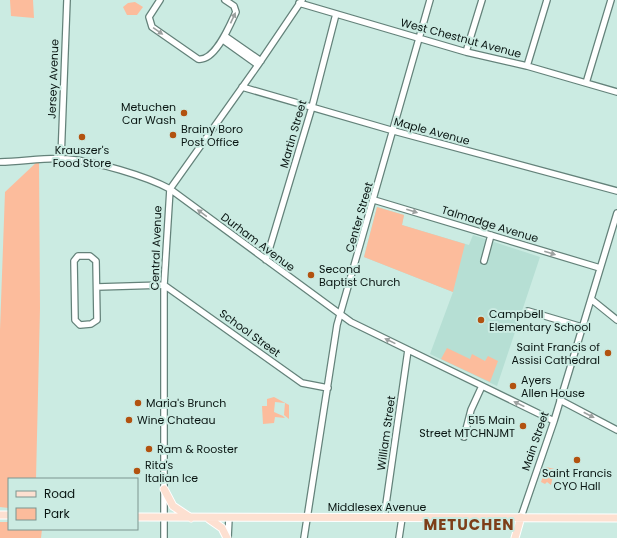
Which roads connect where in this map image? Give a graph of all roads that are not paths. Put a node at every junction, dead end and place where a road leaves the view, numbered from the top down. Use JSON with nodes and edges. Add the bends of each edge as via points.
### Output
{"nodes":[{"id":1,"x":67,"y":0,"type":"edge"},
{"id":2,"x":160,"y":0,"type":"edge"},
{"id":3,"x":225,"y":0,"type":"edge"},
{"id":4,"x":430,"y":0,"type":"edge"},
{"id":5,"x":482,"y":0,"type":"edge"},
{"id":6,"x":547,"y":0,"type":"edge"},
{"id":7,"x":611,"y":0,"type":"edge"},
{"id":8,"x":300,"y":2,"type":"edge"},
{"id":9,"x":336,"y":14,"type":"junction"},
{"id":10,"x":224,"y":38,"type":"junction"},
{"id":11,"x":419,"y":38,"type":"junction"},
{"id":12,"x":466,"y":52,"type":"junction"},
{"id":13,"x":260,"y":63,"type":"junction"},
{"id":14,"x":527,"y":66,"type":"junction"},
{"id":15,"x":586,"y":83,"type":"junction"},
{"id":16,"x":242,"y":87,"type":"junction"},
{"id":17,"x":617,"y":92,"type":"edge"},
{"id":18,"x":312,"y":107,"type":"junction"},
{"id":19,"x":394,"y":131,"type":"junction"},
{"id":20,"x":61,"y":159,"type":"junction"},
{"id":21,"x":0,"y":162,"type":"edge"},
{"id":22,"x":170,"y":189,"type":"junction"},
{"id":23,"x":617,"y":191,"type":"edge"},
{"id":24,"x":374,"y":200,"type":"junction"},
{"id":25,"x":617,"y":213,"type":"edge"},
{"id":26,"x":491,"y":235,"type":"junction"},
{"id":27,"x":266,"y":260,"type":"junction"},
{"id":28,"x":484,"y":261,"type":"dead end"},
{"id":29,"x":600,"y":268,"type":"junction"},
{"id":30,"x":164,"y":285,"type":"junction"},
{"id":31,"x":97,"y":287,"type":"junction"},
{"id":32,"x":591,"y":299,"type":"junction"},
{"id":33,"x":528,"y":310,"type":"dead end"},
{"id":34,"x":340,"y":315,"type":"junction"},
{"id":35,"x":617,"y":320,"type":"edge"},
{"id":36,"x":582,"y":327,"type":"junction"},
{"id":37,"x":408,"y":350,"type":"junction"},
{"id":38,"x":482,"y":386,"type":"junction"},
{"id":39,"x":328,"y":388,"type":"junction"},
{"id":40,"x":560,"y":400,"type":"junction"},
{"id":41,"x":554,"y":421,"type":"junction"},
{"id":42,"x":617,"y":430,"type":"edge"},
{"id":43,"x":464,"y":437,"type":"dead end"},
{"id":44,"x":164,"y":489,"type":"junction"},
{"id":45,"x":521,"y":517,"type":"junction"},
{"id":46,"x":138,"y":518,"type":"edge"},
{"id":47,"x":164,"y":518,"type":"junction"},
{"id":48,"x":191,"y":518,"type":"junction"},
{"id":49,"x":207,"y":518,"type":"junction"},
{"id":50,"x":229,"y":518,"type":"junction"},
{"id":51,"x":384,"y":518,"type":"junction"},
{"id":52,"x":402,"y":518,"type":"junction"},
{"id":53,"x":617,"y":518,"type":"edge"},
{"id":54,"x":307,"y":519,"type":"junction"},
{"id":55,"x":164,"y":538,"type":"edge"},
{"id":56,"x":227,"y":538,"type":"edge"},
{"id":57,"x":304,"y":538,"type":"edge"},
{"id":58,"x":399,"y":538,"type":"edge"},
{"id":59,"x":515,"y":538,"type":"edge"}],
"edges":[{"from":1,"to":20,"type":"street","name":"Jersey Avenue"},
{"from":2,"to":10,"type":"street","one_way":true,"via":[[149,17],[152,27],[198,59],[206,58]]},
{"from":10,"to":3,"type":"street","one_way":true,"via":[[236,12],[234,6]]},
{"from":4,"to":11,"type":"street","name":"Center Street"},
{"from":5,"to":12,"type":"street"},
{"from":6,"to":14,"type":"street"},
{"from":7,"to":15,"type":"street"},
{"from":8,"to":9,"type":"street","name":"West Chestnut Avenue"},
{"from":8,"to":13,"type":"street"},
{"from":9,"to":11,"type":"street","name":"West Chestnut Avenue"},
{"from":9,"to":18,"type":"street","name":"Martin Street"},
{"from":10,"to":13,"type":"street"},
{"from":11,"to":12,"type":"street","name":"West Chestnut Avenue"},
{"from":11,"to":19,"type":"street","name":"Center Street"},
{"from":12,"to":14,"type":"street","name":"West Chestnut Avenue"},
{"from":13,"to":16,"type":"street"},
{"from":14,"to":15,"type":"street","name":"West Chestnut Avenue"},
{"from":15,"to":17,"type":"street","name":"West Chestnut Avenue"},
{"from":16,"to":18,"type":"street","name":"Maple Avenue"},
{"from":16,"to":22,"type":"street"},
{"from":18,"to":19,"type":"street","name":"Maple Avenue"},
{"from":18,"to":27,"type":"street","name":"Martin Street"},
{"from":19,"to":23,"type":"street","name":"Maple Avenue"},
{"from":19,"to":24,"type":"street","name":"Center Street"},
{"from":20,"to":21,"type":"street","name":"Durham Avenue"},
{"from":20,"to":22,"type":"street","name":"Durham Avenue","via":[[98,165],[148,179]]},
{"from":27,"to":22,"type":"street","name":"Durham Avenue","one_way":true},
{"from":22,"to":30,"type":"street","name":"Central Avenue"},
{"from":24,"to":26,"type":"street","name":"Talmadge Avenue","one_way":true},
{"from":24,"to":34,"type":"street","name":"Center Street"},
{"from":25,"to":29,"type":"street","name":"Main Street"},
{"from":26,"to":28,"type":"street"},
{"from":26,"to":29,"type":"street","name":"Talmadge Avenue","one_way":true},
{"from":27,"to":34,"type":"street","name":"Durham Avenue"},
{"from":29,"to":32,"type":"street","name":"Main Street"},
{"from":30,"to":31,"type":"street"},
{"from":30,"to":39,"type":"street","name":"School Street","via":[[302,383]]},
{"from":30,"to":44,"type":"street","name":"Central Avenue"},
{"from":31,"to":31,"type":"street","via":[[96,261],[90,256],[78,256],[74,261],[75,320],[80,325],[91,324],[97,320]]},
{"from":32,"to":35,"type":"street"},
{"from":32,"to":36,"type":"street","name":"Main Street"},
{"from":33,"to":36,"type":"street"},
{"from":37,"to":34,"type":"street","name":"Durham Avenue","one_way":true},
{"from":34,"to":39,"type":"street","name":"Center Street"},
{"from":36,"to":40,"type":"street","name":"Main Street"},
{"from":37,"to":38,"type":"street","name":"Durham Avenue"},
{"from":37,"to":51,"type":"street","name":"William Street"},
{"from":41,"to":38,"type":"street","name":"Durham Avenue","one_way":true},
{"from":38,"to":43,"type":"street"},
{"from":39,"to":54,"type":"street","name":"Center Street"},
{"from":40,"to":41,"type":"street","name":"Main Street"},
{"from":40,"to":42,"type":"street","one_way":true},
{"from":41,"to":45,"type":"street","name":"Main Street"},
{"from":44,"to":47,"type":"street","name":"Central Avenue"},
{"from":44,"to":48,"type":"main road","via":[[173,506]]},
{"from":45,"to":52,"type":"main road","name":"Middlesex Avenue"},
{"from":45,"to":53,"type":"main road","name":"Middlesex Avenue"},
{"from":45,"to":59,"type":"main road","name":"Main Street"},
{"from":46,"to":47,"type":"main road","name":"Middlesex Avenue"},
{"from":47,"to":48,"type":"main road","name":"Middlesex Avenue"},
{"from":47,"to":55,"type":"street","name":"Central Avenue"},
{"from":48,"to":49,"type":"main road","name":"Middlesex Avenue"},
{"from":49,"to":50,"type":"main road","name":"Middlesex Avenue"},
{"from":49,"to":56,"type":"main road","via":[[222,528]]},
{"from":50,"to":54,"type":"main road","name":"Middlesex Avenue"},
{"from":50,"to":56,"type":"street"},
{"from":51,"to":52,"type":"main road","name":"Middlesex Avenue"},
{"from":51,"to":54,"type":"main road","name":"Middlesex Avenue"},
{"from":52,"to":58,"type":"street"},
{"from":54,"to":57,"type":"street","name":"Center Street"}]}
